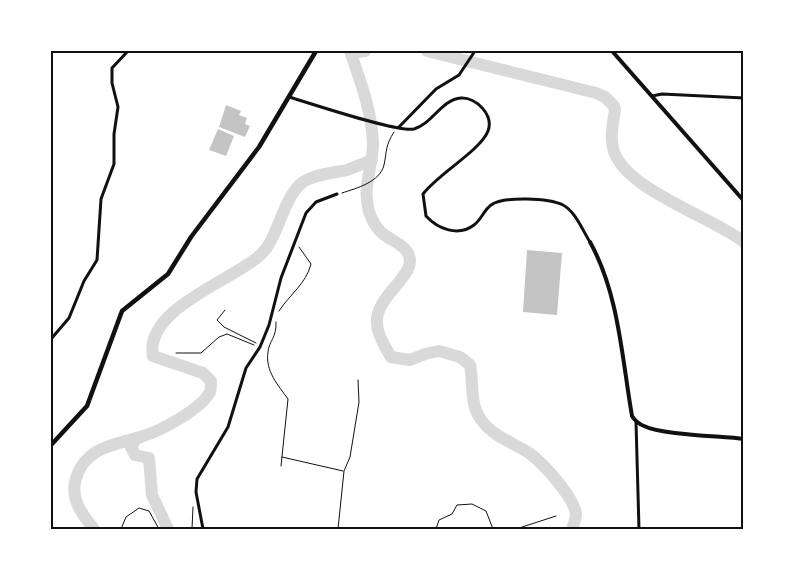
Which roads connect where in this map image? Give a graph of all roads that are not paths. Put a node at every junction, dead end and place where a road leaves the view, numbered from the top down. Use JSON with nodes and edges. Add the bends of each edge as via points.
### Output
{"nodes":[{"id":1,"x":128,"y":51,"type":"edge"},
{"id":2,"x":316,"y":51,"type":"edge"},
{"id":3,"x":475,"y":51,"type":"edge"},
{"id":4,"x":612,"y":51,"type":"edge"},
{"id":5,"x":652,"y":96,"type":"junction"},
{"id":6,"x":289,"y":97,"type":"junction"},
{"id":7,"x":744,"y":98,"type":"edge"},
{"id":8,"x":398,"y":128,"type":"junction"},
{"id":9,"x":337,"y":194,"type":"road end"},
{"id":10,"x":744,"y":201,"type":"edge"},
{"id":11,"x":590,"y":242,"type":"joint"},
{"id":12,"x":51,"y":339,"type":"edge"},
{"id":13,"x":636,"y":422,"type":"junction"},
{"id":14,"x":744,"y":439,"type":"edge"},
{"id":15,"x":51,"y":445,"type":"edge"},
{"id":16,"x":203,"y":529,"type":"edge"},
{"id":17,"x":639,"y":529,"type":"edge"}],
"edges":[{"from":1,"to":12,"type":"street","via":[[112,68],[118,107],[114,164],[101,199],[97,260],[84,281],[69,318]]},
{"from":2,"to":6,"type":"main road"},
{"from":3,"to":8,"type":"street","via":[[459,75],[436,89]]},
{"from":4,"to":5,"type":"street"},
{"from":5,"to":7,"type":"street"},
{"from":5,"to":10,"type":"street"},
{"from":6,"to":8,"type":"street"},
{"from":6,"to":15,"type":"main road","via":[[259,147],[168,274],[122,311],[87,406]]},
{"from":8,"to":11,"type":"street","via":[[412,129],[428,123],[448,103],[461,98],[474,101],[486,111],[488,131],[479,143],[432,181],[423,194],[426,216],[444,230],[455,231],[474,225],[490,205],[501,200],[544,201],[563,205]]},
{"from":9,"to":16,"type":"street","via":[[310,207],[295,242],[261,346],[246,368],[228,428],[197,479],[196,492]]},
{"from":11,"to":13,"type":"street","via":[[600,260],[610,293],[632,416]]},
{"from":13,"to":14,"type":"street","via":[[645,427],[670,431]]},
{"from":13,"to":17,"type":"street"}]}
